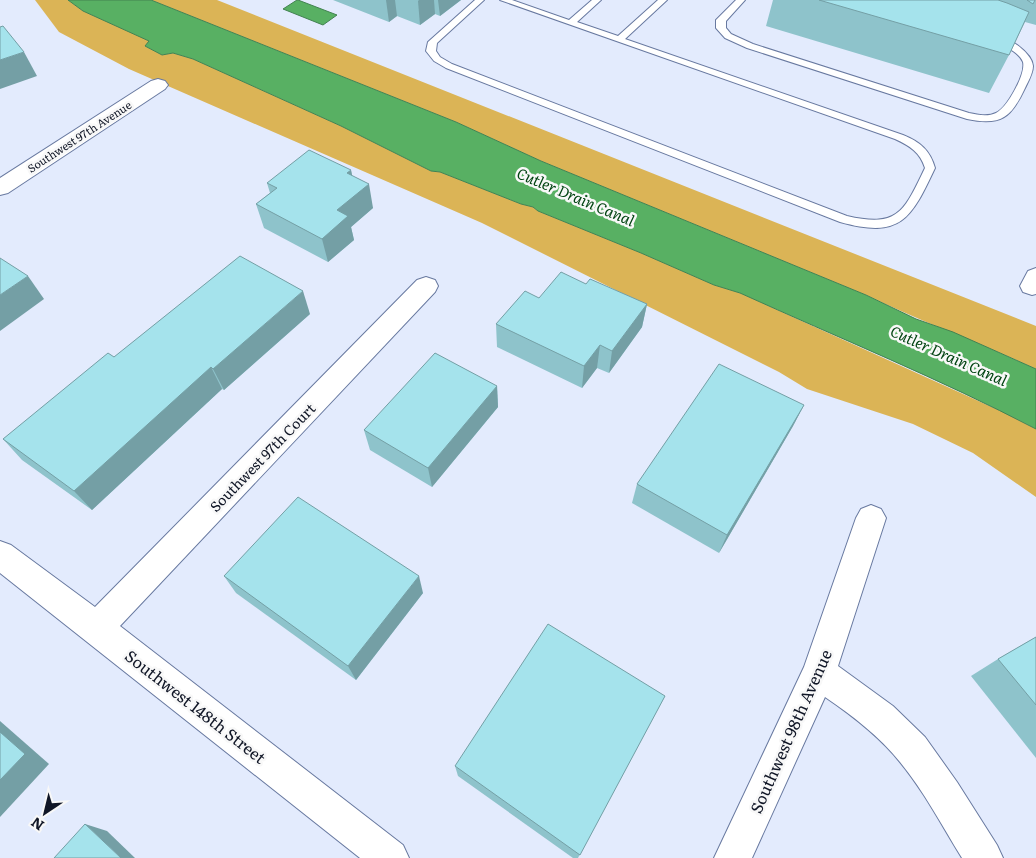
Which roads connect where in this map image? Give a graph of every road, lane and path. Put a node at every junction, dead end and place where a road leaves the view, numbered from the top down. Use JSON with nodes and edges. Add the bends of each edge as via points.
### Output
{"nodes":[{"id":1,"x":480,"y":0,"type":"edge"},
{"id":2,"x":504,"y":0,"type":"edge"},
{"id":3,"x":597,"y":0,"type":"edge"},
{"id":4,"x":663,"y":0,"type":"edge"},
{"id":5,"x":740,"y":0,"type":"edge"},
{"id":6,"x":571,"y":23,"type":"junction"},
{"id":7,"x":991,"y":36,"type":"edge"},
{"id":8,"x":619,"y":40,"type":"junction"},
{"id":9,"x":158,"y":85,"type":"dead end"},
{"id":10,"x":0,"y":188,"type":"edge"},
{"id":11,"x":426,"y":286,"type":"dead end"},
{"id":12,"x":871,"y":518,"type":"dead end"},
{"id":13,"x":0,"y":555,"type":"edge"},
{"id":14,"x":97,"y":628,"type":"junction"},
{"id":15,"x":819,"y":673,"type":"junction"},
{"id":16,"x":390,"y":858,"type":"edge"},
{"id":17,"x":733,"y":858,"type":"edge"},
{"id":18,"x":984,"y":858,"type":"edge"}],
"edges":[{"from":1,"to":8,"type":"lane","via":[[433,42],[431,51],[437,59],[844,219],[878,226],[894,223],[904,217],[930,168],[927,156],[914,144],[899,137]]},
{"from":2,"to":6,"type":"lane"},
{"from":3,"to":6,"type":"lane"},
{"from":4,"to":8,"type":"lane"},
{"from":5,"to":7,"type":"lane","via":[[721,20],[720,28],[728,36],[966,116],[997,117],[1007,111],[1028,72],[1028,64],[1021,54]]},
{"from":6,"to":8,"type":"lane"},
{"from":9,"to":10,"type":"street","name":"Southwest 97th Avenue"},
{"from":11,"to":14,"type":"street","name":"Southwest 97th Court"},
{"from":12,"to":15,"type":"street","name":"Southwest 98th Avenue"},
{"from":13,"to":14,"type":"street","name":"Southwest 148th Street"},
{"from":14,"to":16,"type":"street","name":"Southwest 148th Street"},
{"from":15,"to":17,"type":"street","name":"Southwest 98th Avenue"},
{"from":15,"to":18,"type":"street","via":[[870,708],[900,736],[924,764]]}]}
